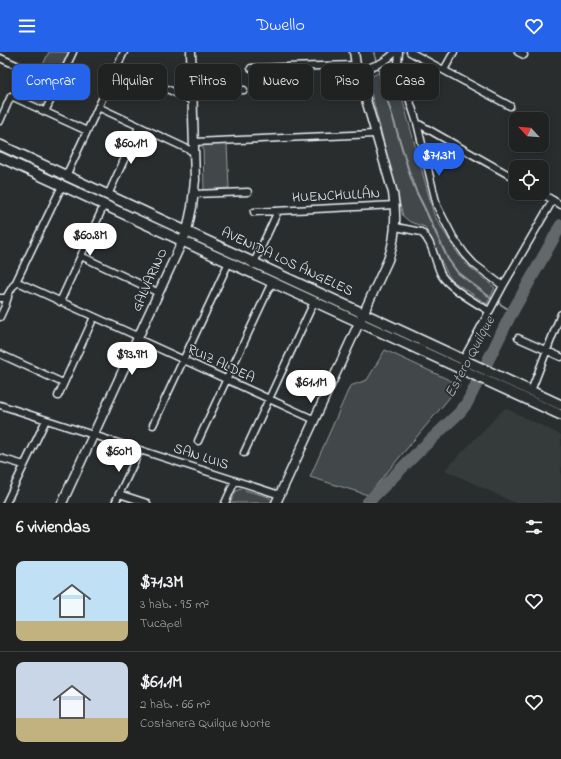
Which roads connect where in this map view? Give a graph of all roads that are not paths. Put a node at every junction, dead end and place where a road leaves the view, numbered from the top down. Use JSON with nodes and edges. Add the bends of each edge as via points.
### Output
{"nodes":[{"id":1,"x":73,"y":52,"type":"edge"},
{"id":2,"x":124,"y":52,"type":"edge"},
{"id":3,"x":191,"y":52,"type":"edge"},
{"id":4,"x":354,"y":52,"type":"edge"},
{"id":5,"x":395,"y":52,"type":"edge"},
{"id":6,"x":399,"y":52,"type":"edge"},
{"id":7,"x":410,"y":52,"type":"edge"},
{"id":8,"x":454,"y":52,"type":"edge"},
{"id":9,"x":518,"y":52,"type":"edge"},
{"id":10,"x":524,"y":55,"type":"dead end"},
{"id":11,"x":0,"y":58,"type":"edge"},
{"id":12,"x":14,"y":64,"type":"edge"},
{"id":13,"x":118,"y":64,"type":"edge"},
{"id":14,"x":192,"y":64,"type":"edge"},
{"id":15,"x":356,"y":64,"type":"edge"},
{"id":16,"x":373,"y":66,"type":"edge"},
{"id":17,"x":444,"y":70,"type":"junction"},
{"id":18,"x":167,"y":89,"type":"edge"},
{"id":19,"x":241,"y":90,"type":"edge"},
{"id":20,"x":244,"y":90,"type":"dead end"},
{"id":21,"x":102,"y":100,"type":"edge"},
{"id":22,"x":366,"y":100,"type":"edge"},
{"id":23,"x":193,"y":101,"type":"joint"},
{"id":24,"x":510,"y":106,"type":"dead end"},
{"id":25,"x":98,"y":108,"type":"junction"},
{"id":26,"x":45,"y":112,"type":"junction"},
{"id":27,"x":0,"y":121,"type":"edge"},
{"id":28,"x":417,"y":123,"type":"junction"},
{"id":29,"x":139,"y":126,"type":"junction"},
{"id":30,"x":87,"y":131,"type":"junction"},
{"id":31,"x":375,"y":134,"type":"junction"},
{"id":32,"x":195,"y":142,"type":"junction"},
{"id":33,"x":0,"y":145,"type":"edge"},
{"id":34,"x":194,"y":152,"type":"junction"},
{"id":35,"x":0,"y":157,"type":"edge"},
{"id":36,"x":509,"y":175,"type":"edge"},
{"id":37,"x":66,"y":176,"type":"junction"},
{"id":38,"x":62,"y":186,"type":"junction"},
{"id":39,"x":248,"y":192,"type":"dead end"},
{"id":40,"x":194,"y":194,"type":"junction"},
{"id":41,"x":108,"y":195,"type":"junction"},
{"id":42,"x":549,"y":198,"type":"edge"},
{"id":43,"x":553,"y":200,"type":"junction"},
{"id":44,"x":561,"y":204,"type":"edge"},
{"id":45,"x":104,"y":205,"type":"junction"},
{"id":46,"x":395,"y":205,"type":"junction"},
{"id":47,"x":278,"y":211,"type":"junction"},
{"id":48,"x":254,"y":212,"type":"dead end"},
{"id":49,"x":396,"y":227,"type":"junction"},
{"id":50,"x":187,"y":231,"type":"junction"},
{"id":51,"x":182,"y":241,"type":"junction"},
{"id":52,"x":81,"y":256,"type":"junction"},
{"id":53,"x":228,"y":262,"type":"junction"},
{"id":54,"x":254,"y":262,"type":"junction"},
{"id":55,"x":250,"y":272,"type":"junction"},
{"id":56,"x":272,"y":282,"type":"junction"},
{"id":57,"x":15,"y":284,"type":"junction"},
{"id":58,"x":503,"y":286,"type":"junction"},
{"id":59,"x":159,"y":293,"type":"junction"},
{"id":60,"x":8,"y":296,"type":"junction"},
{"id":61,"x":0,"y":298,"type":"edge"},
{"id":62,"x":60,"y":302,"type":"junction"},
{"id":63,"x":314,"y":302,"type":"junction"},
{"id":64,"x":489,"y":311,"type":"junction"},
{"id":65,"x":364,"y":314,"type":"junction"},
{"id":66,"x":561,"y":314,"type":"edge"},
{"id":67,"x":0,"y":317,"type":"edge"},
{"id":68,"x":94,"y":317,"type":"junction"},
{"id":69,"x":359,"y":323,"type":"junction"},
{"id":70,"x":138,"y":338,"type":"junction"},
{"id":71,"x":518,"y":338,"type":"dead end"},
{"id":72,"x":547,"y":350,"type":"junction"},
{"id":73,"x":0,"y":354,"type":"edge"},
{"id":74,"x":561,"y":357,"type":"edge"},
{"id":75,"x":184,"y":360,"type":"junction"},
{"id":76,"x":463,"y":360,"type":"junction"},
{"id":77,"x":476,"y":371,"type":"junction"},
{"id":78,"x":488,"y":377,"type":"junction"},
{"id":79,"x":227,"y":380,"type":"junction"},
{"id":80,"x":64,"y":384,"type":"junction"},
{"id":81,"x":531,"y":391,"type":"junction"},
{"id":82,"x":58,"y":396,"type":"dead end"},
{"id":83,"x":269,"y":399,"type":"junction"},
{"id":84,"x":0,"y":405,"type":"edge"},
{"id":85,"x":561,"y":405,"type":"edge"},
{"id":86,"x":561,"y":415,"type":"edge"},
{"id":87,"x":46,"y":420,"type":"junction"},
{"id":88,"x":315,"y":420,"type":"junction"},
{"id":89,"x":153,"y":425,"type":"dead end"},
{"id":90,"x":94,"y":435,"type":"junction"},
{"id":91,"x":198,"y":441,"type":"dead end"},
{"id":92,"x":140,"y":450,"type":"junction"},
{"id":93,"x":244,"y":453,"type":"dead end"},
{"id":94,"x":0,"y":458,"type":"edge"},
{"id":95,"x":24,"y":465,"type":"junction"},
{"id":96,"x":235,"y":481,"type":"junction"},
{"id":97,"x":119,"y":494,"type":"junction"},
{"id":98,"x":280,"y":495,"type":"junction"},
{"id":99,"x":6,"y":503,"type":"edge"},
{"id":100,"x":62,"y":503,"type":"edge"},
{"id":101,"x":115,"y":503,"type":"edge"},
{"id":102,"x":147,"y":503,"type":"edge"},
{"id":103,"x":225,"y":503,"type":"edge"},
{"id":104,"x":276,"y":503,"type":"edge"}],
"edges":[{"from":1,"to":26,"type":"street"},
{"from":2,"to":13,"type":"street"},
{"from":3,"to":14,"type":"main road","name":"GALVARINO"},
{"from":4,"to":15,"type":"main road"},
{"from":5,"to":16,"type":"street","via":[[382,64]]},
{"from":6,"to":28,"type":"street","via":[[398,64]]},
{"from":7,"to":17,"type":"street"},
{"from":8,"to":17,"type":"street"},
{"from":9,"to":10,"type":"street"},
{"from":11,"to":12,"type":"street"},
{"from":17,"to":24,"type":"street"},
{"from":18,"to":23,"type":"street"},
{"from":19,"to":20,"type":"street"},
{"from":21,"to":25,"type":"street"},
{"from":22,"to":31,"type":"main road"},
{"from":23,"to":32,"type":"main road","name":"GALVARINO"},
{"from":25,"to":29,"type":"street"},
{"from":25,"to":30,"type":"street"},
{"from":26,"to":27,"type":"street","via":[[12,96]]},
{"from":26,"to":30,"type":"street"},
{"from":28,"to":36,"type":"street"},
{"from":28,"to":58,"type":"street","via":[[433,193],[446,225],[474,264]]},
{"from":29,"to":34,"type":"street"},
{"from":29,"to":41,"type":"street"},
{"from":30,"to":37,"type":"street"},
{"from":31,"to":32,"type":"street"},
{"from":31,"to":46,"type":"main road"},
{"from":32,"to":34,"type":"main road","name":"GALVARINO"},
{"from":33,"to":37,"type":"main road","name":"AVENIDA LOS ÁNGELES"},
{"from":34,"to":40,"type":"main road","name":"GALVARINO"},
{"from":35,"to":38,"type":"main road","name":"AVENIDA LOS ÁNGELES"},
{"from":37,"to":41,"type":"main road","name":"AVENIDA LOS ÁNGELES"},
{"from":38,"to":45,"type":"main road","name":"AVENIDA LOS ÁNGELES"},
{"from":38,"to":57,"type":"street"},
{"from":39,"to":40,"type":"street"},
{"from":40,"to":50,"type":"main road","name":"GALVARINO"},
{"from":41,"to":50,"type":"main road","name":"AVENIDA LOS ÁNGELES"},
{"from":42,"to":43,"type":"street"},
{"from":43,"to":44,"type":"street"},
{"from":43,"to":58,"type":"street"},
{"from":45,"to":51,"type":"main road","name":"AVENIDA LOS ÁNGELES"},
{"from":45,"to":52,"type":"street"},
{"from":46,"to":47,"type":"street","name":"HUENCHULLÁN"},
{"from":46,"to":49,"type":"main road"},
{"from":47,"to":48,"type":"street","name":"HUENCHULLÁN"},
{"from":47,"to":54,"type":"street","name":"HUENCHULLÁN"},
{"from":49,"to":64,"type":"street","via":[[424,234],[446,282]]},
{"from":49,"to":65,"type":"main road","via":[[388,260]]},
{"from":50,"to":51,"type":"main road","name":"GALVARINO"},
{"from":50,"to":54,"type":"main road","name":"AVENIDA LOS ÁNGELES"},
{"from":51,"to":53,"type":"main road","name":"AVENIDA LOS ÁNGELES"},
{"from":51,"to":59,"type":"main road","name":"GALVARINO"},
{"from":52,"to":59,"type":"street"},
{"from":52,"to":62,"type":"street"},
{"from":53,"to":55,"type":"main road","name":"AVENIDA LOS ÁNGELES"},
{"from":53,"to":75,"type":"street"},
{"from":54,"to":55,"type":"street","name":"HUENCHULLÁN"},
{"from":54,"to":65,"type":"main road","name":"AVENIDA LOS ÁNGELES"},
{"from":55,"to":56,"type":"main road","name":"AVENIDA LOS ÁNGELES"},
{"from":56,"to":63,"type":"main road","name":"AVENIDA LOS ÁNGELES"},
{"from":56,"to":79,"type":"street"},
{"from":57,"to":60,"type":"street"},
{"from":57,"to":62,"type":"street","name":"RUIZ ALDEA","via":[[20,283]]},
{"from":58,"to":64,"type":"street"},
{"from":59,"to":70,"type":"main road","name":"GALVARINO"},
{"from":60,"to":61,"type":"street"},
{"from":60,"to":67,"type":"street"},
{"from":62,"to":68,"type":"street","name":"RUIZ ALDEA"},
{"from":63,"to":69,"type":"main road","name":"AVENIDA LOS ÁNGELES"},
{"from":63,"to":83,"type":"street"},
{"from":64,"to":76,"type":"street"},
{"from":65,"to":69,"type":"main road"},
{"from":65,"to":76,"type":"main road","name":"AVENIDA LOS ÁNGELES"},
{"from":66,"to":72,"type":"street"},
{"from":68,"to":70,"type":"street","name":"RUIZ ALDEA"},
{"from":68,"to":80,"type":"street"},
{"from":69,"to":77,"type":"main road","name":"AVENIDA LOS ÁNGELES"},
{"from":69,"to":88,"type":"main road"},
{"from":70,"to":75,"type":"street","name":"RUIZ ALDEA"},
{"from":70,"to":90,"type":"main road","name":"GALVARINO"},
{"from":71,"to":72,"type":"street"},
{"from":72,"to":74,"type":"street"},
{"from":72,"to":81,"type":"street"},
{"from":73,"to":80,"type":"street"},
{"from":75,"to":79,"type":"street","name":"RUIZ ALDEA"},
{"from":75,"to":89,"type":"street"},
{"from":76,"to":77,"type":"main road","name":"AVENIDA LOS ÁNGELES"},
{"from":77,"to":78,"type":"main road","name":"AVENIDA LOS ÁNGELES"},
{"from":78,"to":81,"type":"main road","name":"AVENIDA LOS ÁNGELES"},
{"from":78,"to":86,"type":"main road","name":"AVENIDA LOS ÁNGELES"},
{"from":79,"to":83,"type":"street","name":"RUIZ ALDEA"},
{"from":79,"to":91,"type":"street"},
{"from":80,"to":82,"type":"street"},
{"from":81,"to":85,"type":"main road","name":"AVENIDA LOS ÁNGELES"},
{"from":83,"to":88,"type":"street","name":"RUIZ ALDEA"},
{"from":83,"to":93,"type":"street"},
{"from":84,"to":87,"type":"street","name":"SAN LUIS"},
{"from":87,"to":90,"type":"street","name":"SAN LUIS"},
{"from":87,"to":95,"type":"street"},
{"from":88,"to":98,"type":"main road"},
{"from":90,"to":92,"type":"street","name":"SAN LUIS"},
{"from":90,"to":100,"type":"main road","name":"GALVARINO"},
{"from":92,"to":96,"type":"street","name":"SAN LUIS"},
{"from":92,"to":97,"type":"street"},
{"from":94,"to":95,"type":"street"},
{"from":95,"to":99,"type":"street"},
{"from":96,"to":98,"type":"street","name":"SAN LUIS"},
{"from":96,"to":103,"type":"street"},
{"from":97,"to":101,"type":"street"},
{"from":97,"to":102,"type":"street"},
{"from":98,"to":104,"type":"main road"}]}
